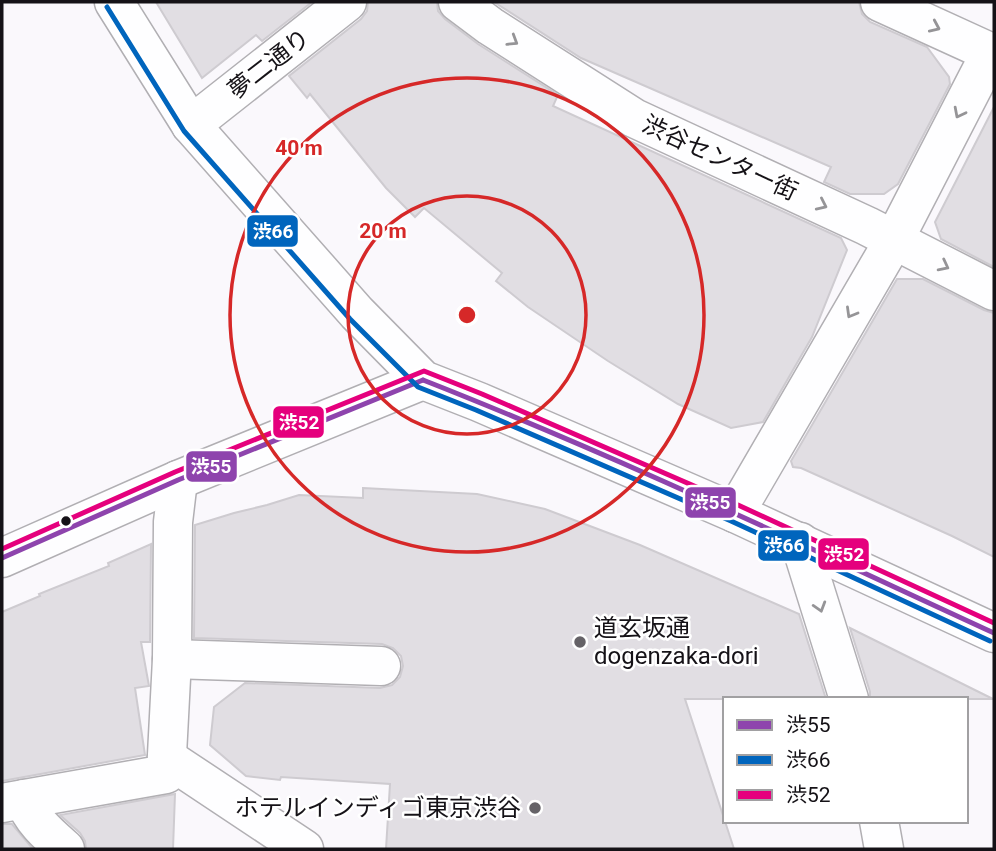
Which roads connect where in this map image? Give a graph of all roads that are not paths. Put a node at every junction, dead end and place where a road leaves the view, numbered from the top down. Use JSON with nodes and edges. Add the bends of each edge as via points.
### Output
{"nodes":[{"id":1,"x":114,"y":2,"type":"edge"},
{"id":2,"x":347,"y":2,"type":"edge"},
{"id":3,"x":458,"y":2,"type":"edge"},
{"id":4,"x":880,"y":2,"type":"edge"},
{"id":5,"x":992,"y":53,"type":"edge"},
{"id":6,"x":191,"y":125,"type":"junction"},
{"id":7,"x":894,"y":240,"type":"junction"},
{"id":8,"x":994,"y":291,"type":"edge"},
{"id":9,"x":423,"y":380,"type":"junction"},
{"id":10,"x":178,"y":480,"type":"junction"},
{"id":11,"x":735,"y":513,"type":"junction"},
{"id":12,"x":800,"y":542,"type":"junction"},
{"id":13,"x":2,"y":558,"type":"edge"},
{"id":14,"x":994,"y":633,"type":"edge"},
{"id":15,"x":172,"y":659,"type":"junction"},
{"id":16,"x":381,"y":666,"type":"dead end"},
{"id":17,"x":848,"y":697,"type":"edge"},
{"id":18,"x":167,"y":758,"type":"junction"},
{"id":19,"x":13,"y":801,"type":"edge"},
{"id":20,"x":879,"y":823,"type":"edge"},
{"id":21,"x":65,"y":849,"type":"edge"},
{"id":22,"x":304,"y":849,"type":"edge"},
{"id":23,"x":884,"y":849,"type":"edge"}],
"edges":[{"from":1,"to":6,"type":"street"},
{"from":2,"to":6,"type":"street","name":"夢二通り"},
{"from":3,"to":7,"type":"street","name":"渋谷センター街","one_way":true,"via":[[634,118]]},
{"from":4,"to":5,"type":"street","one_way":true},
{"from":5,"to":7,"type":"street","one_way":true},
{"from":6,"to":9,"type":"street","via":[[357,313]]},
{"from":7,"to":8,"type":"street","name":"渋谷センター街","one_way":true},
{"from":7,"to":11,"type":"street","one_way":true},
{"from":9,"to":10,"type":"street"},
{"from":9,"to":11,"type":"street"},
{"from":10,"to":13,"type":"street"},
{"from":10,"to":15,"type":"street","via":[[173,522]]},
{"from":11,"to":12,"type":"street"},
{"from":12,"to":14,"type":"street"},
{"from":12,"to":17,"type":"street","one_way":true},
{"from":15,"to":16,"type":"street"},
{"from":15,"to":18,"type":"street"},
{"from":18,"to":19,"type":"street","via":[[166,774]]},
{"from":18,"to":22,"type":"street"},
{"from":19,"to":21,"type":"street"},
{"from":20,"to":23,"type":"street"}]}
